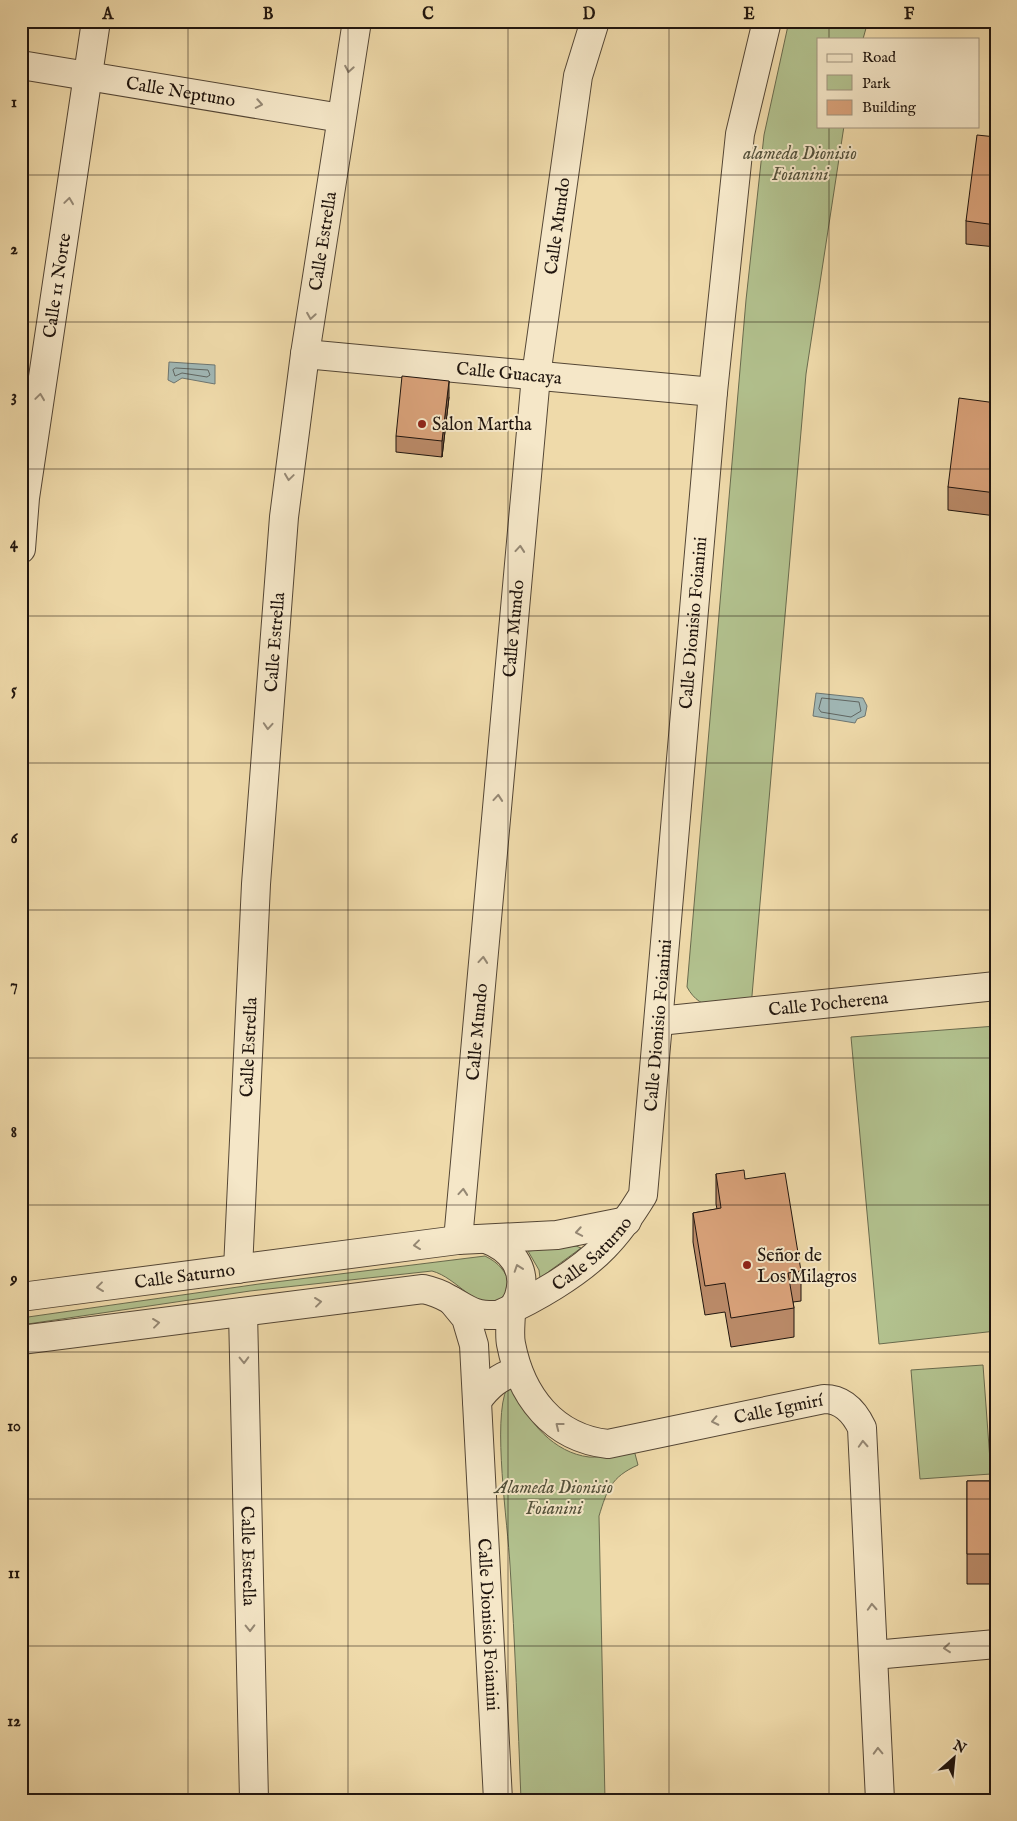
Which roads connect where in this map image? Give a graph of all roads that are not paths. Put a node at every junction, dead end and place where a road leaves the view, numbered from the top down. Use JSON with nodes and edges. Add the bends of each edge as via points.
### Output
{"nodes":[{"id":1,"x":96,"y":21,"type":"edge"},
{"id":2,"x":357,"y":21,"type":"edge"},
{"id":3,"x":595,"y":21,"type":"edge"},
{"id":4,"x":767,"y":21,"type":"edge"},
{"id":5,"x":21,"y":65,"type":"edge"},
{"id":6,"x":87,"y":75,"type":"junction"},
{"id":7,"x":341,"y":118,"type":"junction"},
{"id":8,"x":305,"y":354,"type":"junction"},
{"id":9,"x":536,"y":376,"type":"junction"},
{"id":10,"x":713,"y":392,"type":"junction"},
{"id":11,"x":21,"y":549,"type":"edge"},
{"id":12,"x":996,"y":986,"type":"edge"},
{"id":13,"x":659,"y":1021,"type":"junction"},
{"id":14,"x":627,"y":1221,"type":"junction"},
{"id":15,"x":486,"y":1239,"type":"junction"},
{"id":16,"x":458,"y":1240,"type":"junction"},
{"id":17,"x":238,"y":1269,"type":"junction"},
{"id":18,"x":21,"y":1297,"type":"edge"},
{"id":19,"x":449,"y":1298,"type":"junction"},
{"id":20,"x":511,"y":1310,"type":"junction"},
{"id":21,"x":243,"y":1312,"type":"junction"},
{"id":22,"x":21,"y":1340,"type":"edge"},
{"id":23,"x":518,"y":1370,"type":"junction"},
{"id":24,"x":476,"y":1395,"type":"junction"},
{"id":25,"x":996,"y":1644,"type":"edge"},
{"id":26,"x":874,"y":1655,"type":"junction"},
{"id":27,"x":254,"y":1800,"type":"edge"},
{"id":28,"x":498,"y":1800,"type":"edge"},
{"id":29,"x":880,"y":1800,"type":"edge"}],
"edges":[{"from":1,"to":6,"type":"street","name":"Calle 11 Norte"},
{"from":2,"to":7,"type":"street","name":"Calle Estrella","one_way":true},
{"from":3,"to":9,"type":"street","name":"Calle Mundo","via":[[578,76]]},
{"from":4,"to":10,"type":"street","name":"Calle Dionisio Foianini","via":[[740,134]]},
{"from":5,"to":6,"type":"street","name":"Calle Neptuno"},
{"from":6,"to":7,"type":"street","name":"Calle Neptuno","one_way":true},
{"from":11,"to":6,"type":"street","name":"Calle 11 Norte","one_way":true,"via":[[25,498]]},
{"from":7,"to":8,"type":"street","name":"Calle Estrella","one_way":true},
{"from":8,"to":9,"type":"street","name":"Calle Guacaya"},
{"from":8,"to":17,"type":"street","name":"Calle Estrella","one_way":true,"via":[[284,517],[256,884]]},
{"from":9,"to":10,"type":"street","name":"Calle Guacaya"},
{"from":16,"to":9,"type":"street","name":"Calle Mundo","one_way":true},
{"from":10,"to":13,"type":"street","name":"Calle Dionisio Foianini"},
{"from":12,"to":13,"type":"street","name":"Calle Pocherena"},
{"from":13,"to":14,"type":"street","name":"Calle Dionisio Foianini","via":[[644,1195]]},
{"from":14,"to":15,"type":"street","name":"Calle Saturno","one_way":true,"via":[[558,1236]]},
{"from":14,"to":20,"type":"street","name":"Calle Saturno","via":[[604,1248],[572,1274]]},
{"from":15,"to":16,"type":"street","name":"Calle Saturno"},
{"from":20,"to":15,"type":"street","name":"Calle Igmirí","one_way":true,"via":[[519,1297],[522,1282],[519,1268],[512,1254],[500,1244]]},
{"from":16,"to":17,"type":"street","name":"Calle Saturno","one_way":true},
{"from":17,"to":18,"type":"street","name":"Calle Saturno","one_way":true},
{"from":19,"to":20,"type":"street","name":"Calle Saturno","via":[[470,1313],[484,1316]]},
{"from":21,"to":19,"type":"street","name":"Calle Saturno","one_way":true,"via":[[423,1289]]},
{"from":19,"to":24,"type":"street","name":"Calle Dionisio Foianini","via":[[466,1318],[474,1345]]},
{"from":20,"to":23,"type":"street","name":"Calle Igmirí","via":[[510,1342]]},
{"from":20,"to":24,"type":"street","name":"Calle Dionisio Foianini","via":[[488,1352]]},
{"from":22,"to":21,"type":"street","name":"Calle Saturno","one_way":true},
{"from":21,"to":27,"type":"street","name":"Calle Estrella","one_way":true},
{"from":23,"to":24,"type":"street","via":[[505,1374]]},
{"from":26,"to":23,"type":"street","name":"Calle Igmirí","one_way":true,"via":[[862,1428],[857,1416],[846,1406],[835,1399],[824,1398],[608,1444],[588,1442],[570,1434],[540,1411]]},
{"from":24,"to":28,"type":"street","name":"Calle Dionisio Foianini"},
{"from":25,"to":26,"type":"street","one_way":true},
{"from":29,"to":26,"type":"street","one_way":true}]}
